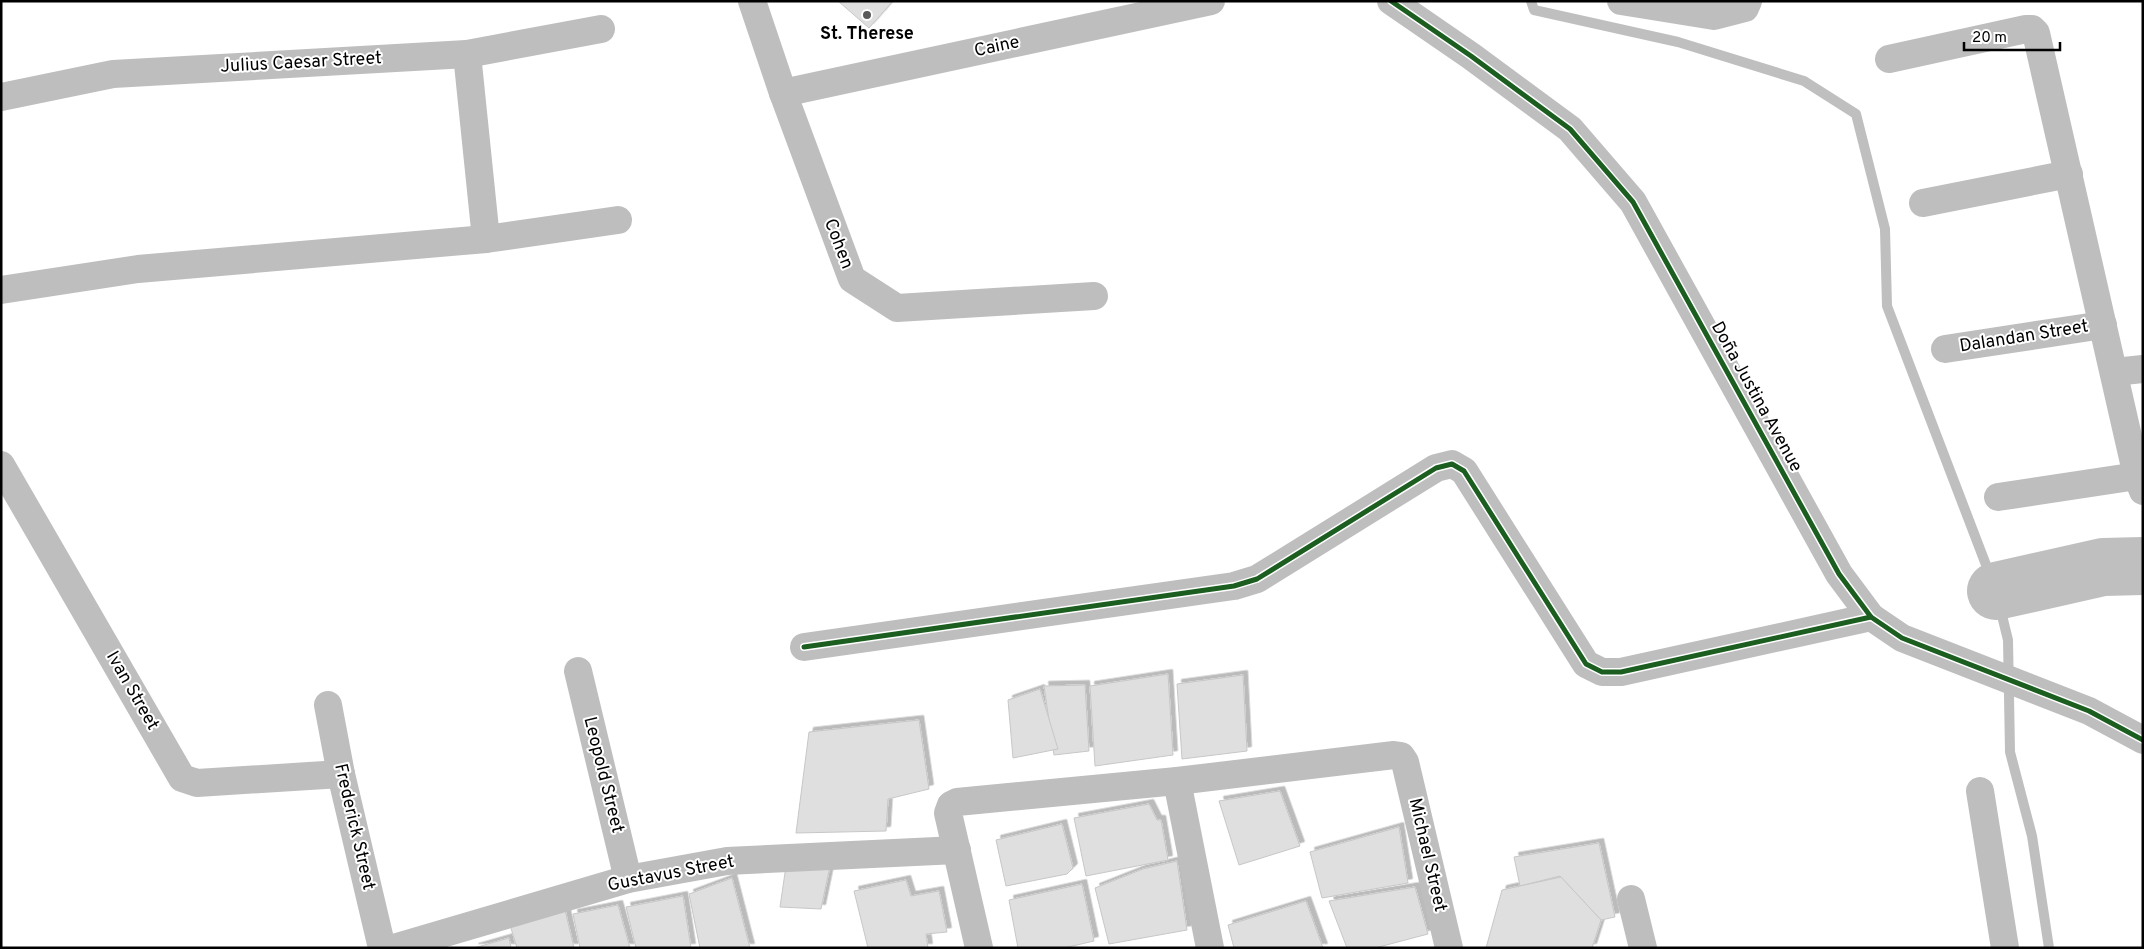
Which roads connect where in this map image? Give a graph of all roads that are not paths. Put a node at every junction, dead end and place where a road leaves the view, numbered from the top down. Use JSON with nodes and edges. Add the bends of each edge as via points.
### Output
{"nodes":[{"id":1,"x":752,"y":1,"type":"edge"},
{"id":2,"x":1211,"y":1,"type":"edge"},
{"id":3,"x":1391,"y":1,"type":"edge"},
{"id":4,"x":1621,"y":1,"type":"edge"},
{"id":5,"x":1748,"y":1,"type":"edge"},
{"id":6,"x":601,"y":29,"type":"dead end"},
{"id":7,"x":467,"y":54,"type":"junction"},
{"id":8,"x":1889,"y":59,"type":"dead end"},
{"id":9,"x":783,"y":94,"type":"junction"},
{"id":10,"x":1,"y":97,"type":"edge"},
{"id":11,"x":2070,"y":174,"type":"junction"},
{"id":12,"x":1923,"y":203,"type":"dead end"},
{"id":13,"x":618,"y":220,"type":"dead end"},
{"id":14,"x":486,"y":239,"type":"junction"},
{"id":15,"x":1,"y":290,"type":"edge"},
{"id":16,"x":1094,"y":296,"type":"dead end"},
{"id":17,"x":2103,"y":325,"type":"junction"},
{"id":18,"x":1946,"y":349,"type":"dead end"},
{"id":19,"x":2143,"y":369,"type":"edge"},
{"id":20,"x":2114,"y":372,"type":"junction"},
{"id":21,"x":1,"y":465,"type":"edge"},
{"id":22,"x":2140,"y":483,"type":"edge"},
{"id":23,"x":1998,"y":497,"type":"dead end"},
{"id":24,"x":1871,"y":617,"type":"junction"},
{"id":25,"x":804,"y":647,"type":"dead end"},
{"id":26,"x":578,"y":671,"type":"dead end"},
{"id":27,"x":328,"y":705,"type":"dead end"},
{"id":28,"x":2143,"y":740,"type":"edge"},
{"id":29,"x":341,"y":774,"type":"junction"},
{"id":30,"x":1177,"y":781,"type":"junction"},
{"id":31,"x":1980,"y":791,"type":"dead end"},
{"id":32,"x":956,"y":850,"type":"junction"},
{"id":33,"x":628,"y":879,"type":"junction"},
{"id":34,"x":1632,"y":899,"type":"dead end"},
{"id":35,"x":382,"y":948,"type":"edge"},
{"id":36,"x":394,"y":948,"type":"edge"},
{"id":37,"x":979,"y":948,"type":"edge"},
{"id":38,"x":1210,"y":948,"type":"edge"},
{"id":39,"x":1449,"y":948,"type":"edge"},
{"id":40,"x":1643,"y":948,"type":"edge"},
{"id":41,"x":2005,"y":948,"type":"edge"}],
"edges":[{"from":1,"to":9,"type":"street","name":"Cohen"},
{"from":2,"to":9,"type":"street","name":"Caine"},
{"from":3,"to":24,"type":"street","name":"Doña Justina Avenue","via":[[1570,129],[1633,202],[1839,574]]},
{"from":4,"to":5,"type":"street","via":[[1714,16],[1745,8]]},
{"from":6,"to":7,"type":"street","name":"Julius Caesar Street"},
{"from":7,"to":10,"type":"street","name":"Julius Caesar Street","via":[[113,74]]},
{"from":7,"to":14,"type":"street"},
{"from":8,"to":11,"type":"street","name":"Dalandan Street","via":[[2032,29],[2036,33]]},
{"from":9,"to":16,"type":"street","name":"Cohen","via":[[852,279],[897,308]]},
{"from":11,"to":12,"type":"street"},
{"from":11,"to":17,"type":"street","name":"Dalandan Street"},
{"from":13,"to":14,"type":"street"},
{"from":14,"to":15,"type":"street","via":[[138,268]]},
{"from":17,"to":18,"type":"street","name":"Dalandan Street"},
{"from":17,"to":20,"type":"street","name":"Dalandan Street"},
{"from":19,"to":20,"type":"street"},
{"from":20,"to":22,"type":"street","name":"Dalandan Street"},
{"from":21,"to":29,"type":"street","name":"Ivan Street","via":[[182,778],[197,783]]},
{"from":22,"to":23,"type":"street","name":"Dalandan Street"},
{"from":24,"to":25,"type":"street","via":[[1621,672],[1602,672],[1586,664],[1464,471],[1452,464],[1436,468],[1257,579],[1234,586]]},
{"from":24,"to":28,"type":"street","name":"Doña Justina Avenue","via":[[1902,638],[2089,711]]},
{"from":26,"to":33,"type":"street","name":"Leopold Street"},
{"from":27,"to":29,"type":"street","name":"Frederick Street"},
{"from":29,"to":35,"type":"street","name":"Frederick Street"},
{"from":30,"to":32,"type":"street","via":[[957,802],[951,805],[948,813]]},
{"from":30,"to":38,"type":"street"},
{"from":30,"to":39,"type":"street","name":"Michael Street","via":[[1401,756]]},
{"from":31,"to":41,"type":"street"},
{"from":32,"to":33,"type":"street","name":"Gustavus Street","via":[[727,861]]},
{"from":32,"to":37,"type":"street"},
{"from":33,"to":36,"type":"street","name":"Gustavus Street"},
{"from":34,"to":40,"type":"street"}]}
